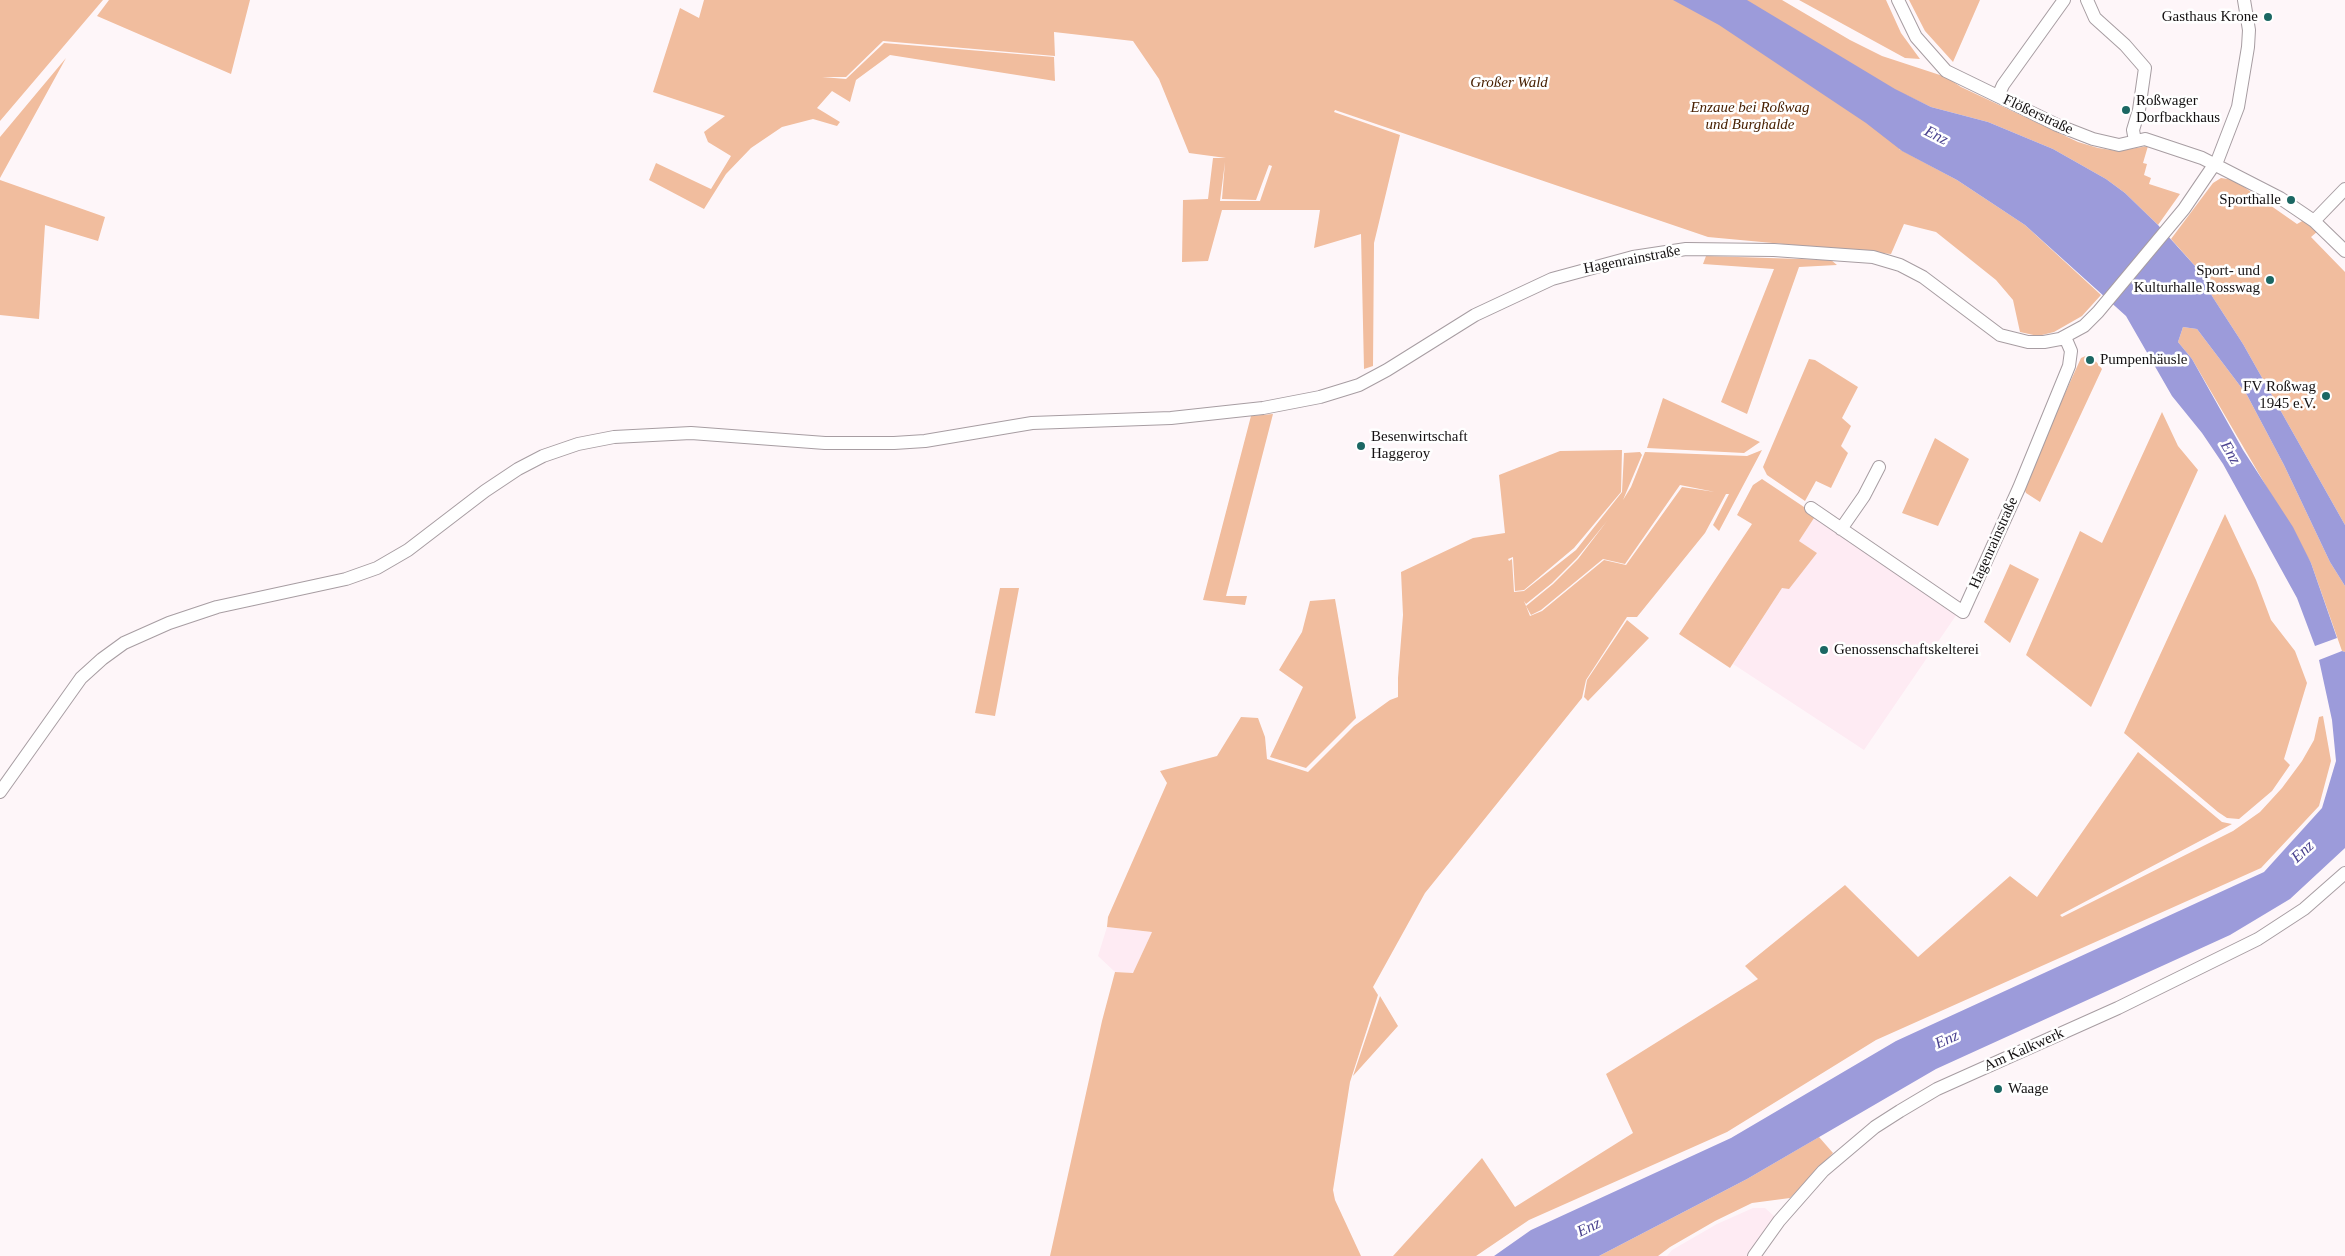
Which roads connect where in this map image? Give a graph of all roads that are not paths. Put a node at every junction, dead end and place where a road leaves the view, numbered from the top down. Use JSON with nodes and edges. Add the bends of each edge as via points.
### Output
{"nodes":[{"id":1,"x":1898,"y":0,"type":"edge"},
{"id":2,"x":2064,"y":0,"type":"edge"},
{"id":3,"x":2087,"y":0,"type":"edge"},
{"id":4,"x":2244,"y":0,"type":"edge"},
{"id":5,"x":1998,"y":96,"type":"junction"},
{"id":6,"x":2135,"y":141,"type":"junction"},
{"id":7,"x":2215,"y":164,"type":"junction"},
{"id":8,"x":2345,"y":189,"type":"edge"},
{"id":9,"x":2314,"y":222,"type":"junction"},
{"id":10,"x":2345,"y":251,"type":"edge"},
{"id":11,"x":2065,"y":337,"type":"junction"},
{"id":12,"x":1879,"y":467,"type":"dead end"},
{"id":13,"x":1811,"y":508,"type":"dead end"},
{"id":14,"x":1841,"y":529,"type":"junction"},
{"id":15,"x":0,"y":792,"type":"edge"},
{"id":16,"x":2345,"y":873,"type":"edge"},
{"id":17,"x":1754,"y":1256,"type":"edge"}],
"edges":[{"from":1,"to":5,"type":"street","name":"Flößerstraße","via":[[1916,37],[1946,71]]},
{"from":2,"to":5,"type":"street"},
{"from":3,"to":6,"type":"street","via":[[2095,18],[2145,68],[2133,130]]},
{"from":4,"to":7,"type":"street","via":[[2249,30],[2242,85],[2233,123]]},
{"from":5,"to":6,"type":"street","name":"Flößerstraße","via":[[2093,140],[2114,145]]},
{"from":6,"to":7,"type":"street","name":"Flößerstraße","via":[[2147,139]]},
{"from":7,"to":9,"type":"street","name":"Flößerstraße","via":[[2280,198]]},
{"from":7,"to":11,"type":"street","via":[[2171,225],[2098,312],[2084,326]]},
{"from":8,"to":9,"type":"street"},
{"from":9,"to":10,"type":"street","name":"Flößerstraße"},
{"from":11,"to":14,"type":"street","name":"Hagenrainstraße","via":[[2071,350],[2069,366],[1963,612]]},
{"from":11,"to":15,"type":"street","name":"Hagenrainstraße","via":[[2038,343],[2000,335],[1923,277],[1879,258],[1783,251],[1674,250],[1606,263],[1552,279],[1475,315],[1359,385],[1320,397],[1263,408],[1171,418],[1032,423],[911,442],[825,443],[676,433],[606,438],[562,448],[532,461],[505,477],[413,547],[377,568],[346,579],[210,609],[124,643],[81,678]]},
{"from":12,"to":14,"type":"street"},
{"from":13,"to":14,"type":"street","name":"Hagenrainstraße"},
{"from":16,"to":17,"type":"street","name":"Am Kalkwerk","via":[[2294,916],[2251,943],[2118,1008],[1937,1089],[1900,1111],[1823,1171],[1779,1221]]}]}
